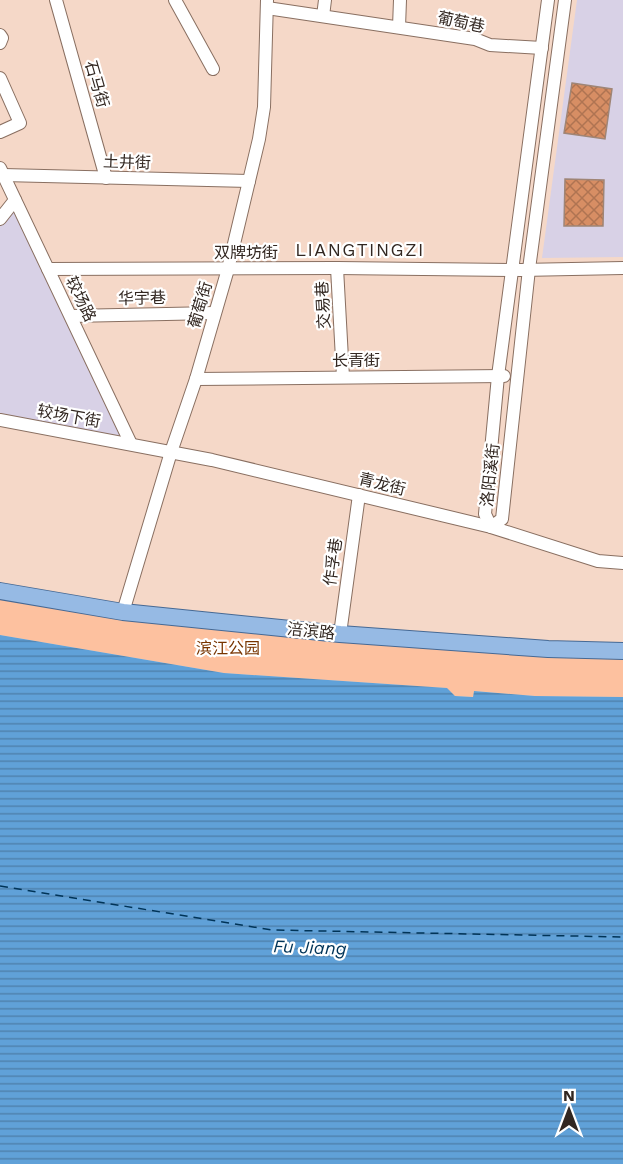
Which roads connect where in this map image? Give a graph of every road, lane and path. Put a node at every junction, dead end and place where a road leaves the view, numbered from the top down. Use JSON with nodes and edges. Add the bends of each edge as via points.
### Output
{"nodes":[{"id":1,"x":56,"y":0,"type":"edge"},
{"id":2,"x":175,"y":0,"type":"edge"},
{"id":3,"x":325,"y":0,"type":"edge"},
{"id":4,"x":400,"y":0,"type":"edge"},
{"id":5,"x":548,"y":0,"type":"edge"},
{"id":6,"x":565,"y":0,"type":"edge"},
{"id":7,"x":267,"y":4,"type":"edge"},
{"id":8,"x":323,"y":16,"type":"junction"},
{"id":9,"x":399,"y":27,"type":"junction"},
{"id":10,"x":0,"y":35,"type":"edge"},
{"id":11,"x":0,"y":43,"type":"edge"},
{"id":12,"x":542,"y":48,"type":"junction"},
{"id":13,"x":213,"y":69,"type":"dead end"},
{"id":14,"x":0,"y":78,"type":"edge"},
{"id":15,"x":0,"y":132,"type":"edge"},
{"id":16,"x":2,"y":171,"type":"edge"},
{"id":17,"x":106,"y":178,"type":"junction"},
{"id":18,"x":249,"y":181,"type":"junction"},
{"id":19,"x":15,"y":200,"type":"junction"},
{"id":20,"x":0,"y":219,"type":"edge"},
{"id":21,"x":337,"y":268,"type":"junction"},
{"id":22,"x":623,"y":268,"type":"edge"},
{"id":23,"x":48,"y":269,"type":"junction"},
{"id":24,"x":228,"y":269,"type":"junction"},
{"id":25,"x":529,"y":269,"type":"junction"},
{"id":26,"x":512,"y":270,"type":"junction"},
{"id":27,"x":214,"y":313,"type":"junction"},
{"id":28,"x":71,"y":316,"type":"junction"},
{"id":29,"x":516,"y":375,"type":"junction"},
{"id":30,"x":498,"y":376,"type":"junction"},
{"id":31,"x":343,"y":377,"type":"junction"},
{"id":32,"x":196,"y":379,"type":"junction"},
{"id":33,"x":0,"y":420,"type":"edge"},
{"id":34,"x":131,"y":444,"type":"junction"},
{"id":35,"x":171,"y":452,"type":"junction"},
{"id":36,"x":359,"y":495,"type":"junction"},
{"id":37,"x":491,"y":527,"type":"junction"},
{"id":38,"x":623,"y":563,"type":"edge"},
{"id":39,"x":0,"y":591,"type":"edge"},
{"id":40,"x":123,"y":612,"type":"junction"},
{"id":41,"x":340,"y":634,"type":"junction"},
{"id":42,"x":623,"y":651,"type":"edge"}],
"edges":[{"from":1,"to":17,"type":"street","name":"石马街"},
{"from":2,"to":13,"type":"street"},
{"from":3,"to":8,"type":"street"},
{"from":4,"to":9,"type":"street"},
{"from":5,"to":12,"type":"street","name":"洛阳溪街"},
{"from":6,"to":25,"type":"street","name":"洛阳溪街"},
{"from":7,"to":8,"type":"street","name":"葡萄巷"},
{"from":7,"to":18,"type":"street","name":"葡萄街","via":[[264,107]]},
{"from":8,"to":9,"type":"street","name":"葡萄巷"},
{"from":9,"to":12,"type":"street","name":"葡萄巷","via":[[490,45]]},
{"from":10,"to":11,"type":"street"},
{"from":12,"to":26,"type":"street","name":"洛阳溪街"},
{"from":14,"to":15,"type":"street","via":[[20,123]]},
{"from":16,"to":17,"type":"street","name":"土井街"},
{"from":16,"to":19,"type":"street","name":"较场路"},
{"from":17,"to":18,"type":"street","name":"土井街"},
{"from":18,"to":24,"type":"street","name":"葡萄街"},
{"from":19,"to":20,"type":"street"},
{"from":19,"to":23,"type":"street","name":"较场路"},
{"from":21,"to":24,"type":"street","name":"双牌坊街"},
{"from":21,"to":26,"type":"street","name":"双牌坊街"},
{"from":21,"to":31,"type":"street","name":"交易巷"},
{"from":22,"to":25,"type":"street","name":"双牌坊街"},
{"from":23,"to":24,"type":"street","name":"双牌坊街"},
{"from":23,"to":28,"type":"street","name":"较场路"},
{"from":24,"to":27,"type":"street","name":"葡萄街"},
{"from":25,"to":26,"type":"street","name":"双牌坊街"},
{"from":25,"to":29,"type":"street","name":"洛阳溪街"},
{"from":26,"to":30,"type":"street","name":"洛阳溪街"},
{"from":27,"to":28,"type":"street","name":"华宇巷"},
{"from":27,"to":32,"type":"street","name":"葡萄街"},
{"from":28,"to":34,"type":"street","name":"较场路"},
{"from":29,"to":30,"type":"street","name":"长青街"},
{"from":29,"to":37,"type":"street","name":"洛阳溪街","via":[[502,519]]},
{"from":30,"to":31,"type":"street","name":"长青街"},
{"from":30,"to":37,"type":"street","name":"洛阳溪街","via":[[485,514]]},
{"from":31,"to":32,"type":"street","name":"长青街"},
{"from":32,"to":35,"type":"street","name":"葡萄街"},
{"from":33,"to":34,"type":"street","name":"较场下街"},
{"from":34,"to":35,"type":"street","name":"青龙街"},
{"from":35,"to":36,"type":"street","name":"青龙街"},
{"from":35,"to":40,"type":"street","name":"葡萄街"},
{"from":36,"to":37,"type":"street","name":"青龙街"},
{"from":36,"to":41,"type":"street","name":"作孚巷"},
{"from":37,"to":38,"type":"street","name":"青龙街","via":[[598,561]]},
{"from":39,"to":40,"type":"main road","name":"涪滨路"},
{"from":40,"to":41,"type":"main road","name":"涪滨路"},
{"from":41,"to":42,"type":"main road","name":"涪滨路"}]}
